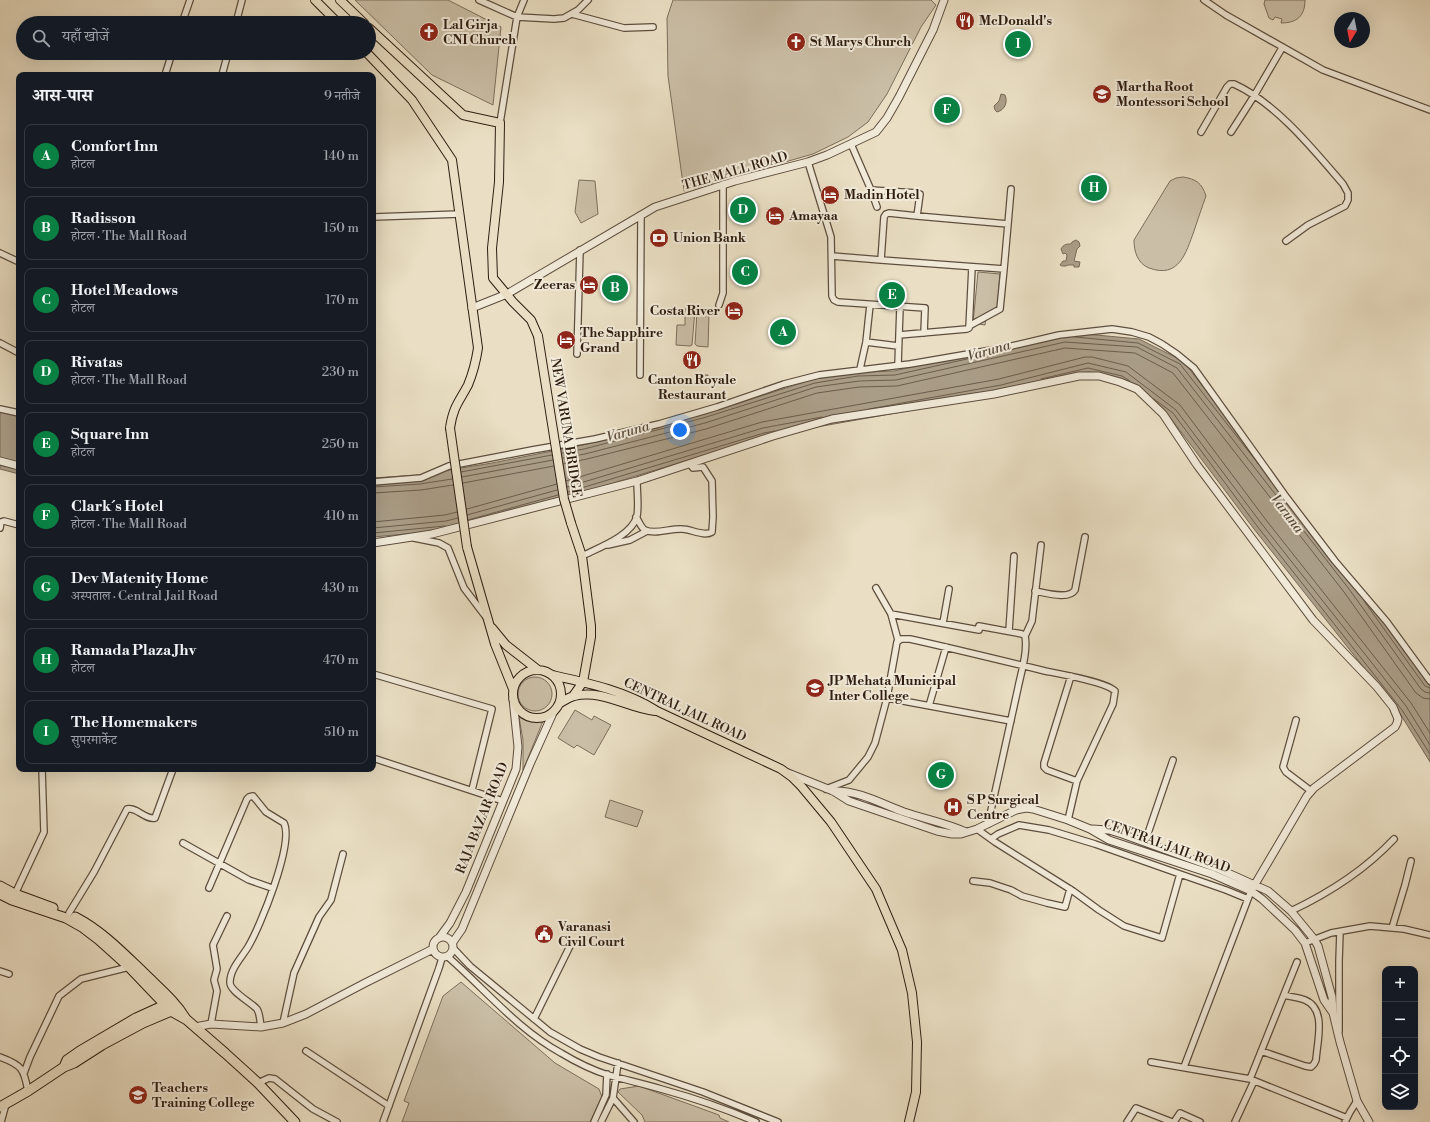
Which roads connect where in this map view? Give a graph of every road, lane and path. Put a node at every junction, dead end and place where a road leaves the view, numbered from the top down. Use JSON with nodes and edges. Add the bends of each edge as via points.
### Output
{"nodes":[{"id":1,"x":190,"y":0,"type":"edge"},
{"id":2,"x":242,"y":0,"type":"edge"},
{"id":3,"x":315,"y":0,"type":"edge"},
{"id":4,"x":340,"y":0,"type":"edge"},
{"id":5,"x":479,"y":0,"type":"edge"},
{"id":6,"x":524,"y":0,"type":"edge"},
{"id":7,"x":588,"y":0,"type":"edge"},
{"id":8,"x":944,"y":0,"type":"edge"},
{"id":9,"x":1204,"y":0,"type":"edge"},
{"id":10,"x":572,"y":14,"type":"junction"},
{"id":11,"x":184,"y":16,"type":"edge"},
{"id":12,"x":238,"y":16,"type":"edge"},
{"id":13,"x":331,"y":16,"type":"edge"},
{"id":14,"x":357,"y":16,"type":"edge"},
{"id":15,"x":517,"y":16,"type":"junction"},
{"id":16,"x":653,"y":27,"type":"dead end"},
{"id":17,"x":376,"y":34,"type":"edge"},
{"id":18,"x":1282,"y":48,"type":"junction"},
{"id":19,"x":169,"y":60,"type":"edge"},
{"id":20,"x":226,"y":60,"type":"edge"},
{"id":21,"x":374,"y":60,"type":"edge"},
{"id":22,"x":165,"y":72,"type":"edge"},
{"id":23,"x":223,"y":72,"type":"edge"},
{"id":24,"x":1254,"y":96,"type":"junction"},
{"id":25,"x":1430,"y":110,"type":"edge"},
{"id":26,"x":500,"y":122,"type":"junction"},
{"id":27,"x":1201,"y":132,"type":"dead end"},
{"id":28,"x":1231,"y":132,"type":"dead end"},
{"id":29,"x":851,"y":144,"type":"junction"},
{"id":30,"x":808,"y":162,"type":"junction"},
{"id":31,"x":723,"y":184,"type":"junction"},
{"id":32,"x":1012,"y":189,"type":"dead end"},
{"id":33,"x":871,"y":190,"type":"junction"},
{"id":34,"x":877,"y":207,"type":"dead end"},
{"id":35,"x":460,"y":214,"type":"junction"},
{"id":36,"x":641,"y":215,"type":"junction"},
{"id":37,"x":917,"y":216,"type":"junction"},
{"id":38,"x":376,"y":217,"type":"edge"},
{"id":39,"x":1008,"y":224,"type":"junction"},
{"id":40,"x":1286,"y":241,"type":"dead end"},
{"id":41,"x":580,"y":250,"type":"junction"},
{"id":42,"x":0,"y":253,"type":"edge"},
{"id":43,"x":832,"y":256,"type":"junction"},
{"id":44,"x":881,"y":260,"type":"junction"},
{"id":45,"x":16,"y":261,"type":"edge"},
{"id":46,"x":972,"y":267,"type":"junction"},
{"id":47,"x":1004,"y":269,"type":"junction"},
{"id":48,"x":507,"y":294,"type":"junction"},
{"id":49,"x":719,"y":305,"type":"dead end"},
{"id":50,"x":870,"y":305,"type":"junction"},
{"id":51,"x":900,"y":307,"type":"junction"},
{"id":52,"x":472,"y":308,"type":"junction"},
{"id":53,"x":970,"y":326,"type":"junction"},
{"id":54,"x":924,"y":333,"type":"junction"},
{"id":55,"x":898,"y":335,"type":"junction"},
{"id":56,"x":866,"y":342,"type":"junction"},
{"id":57,"x":0,"y":343,"type":"edge"},
{"id":58,"x":898,"y":346,"type":"junction"},
{"id":59,"x":16,"y":351,"type":"edge"},
{"id":60,"x":577,"y":354,"type":"dead end"},
{"id":61,"x":898,"y":365,"type":"junction"},
{"id":62,"x":860,"y":370,"type":"junction"},
{"id":63,"x":640,"y":375,"type":"dead end"},
{"id":64,"x":0,"y":409,"type":"edge"},
{"id":65,"x":16,"y":412,"type":"edge"},
{"id":66,"x":0,"y":461,"type":"edge"},
{"id":67,"x":690,"y":464,"type":"junction"},
{"id":68,"x":16,"y":465,"type":"edge"},
{"id":69,"x":637,"y":481,"type":"junction"},
{"id":70,"x":376,"y":482,"type":"edge"},
{"id":71,"x":636,"y":517,"type":"junction"},
{"id":72,"x":16,"y":524,"type":"edge"},
{"id":73,"x":0,"y":528,"type":"edge"},
{"id":74,"x":647,"y":531,"type":"junction"},
{"id":75,"x":410,"y":537,"type":"junction"},
{"id":76,"x":1085,"y":537,"type":"dead end"},
{"id":77,"x":376,"y":543,"type":"edge"},
{"id":78,"x":1041,"y":545,"type":"dead end"},
{"id":79,"x":603,"y":546,"type":"junction"},
{"id":80,"x":582,"y":556,"type":"junction"},
{"id":81,"x":1014,"y":556,"type":"dead end"},
{"id":82,"x":876,"y":588,"type":"dead end"},
{"id":83,"x":949,"y":589,"type":"dead end"},
{"id":84,"x":1035,"y":591,"type":"junction"},
{"id":85,"x":891,"y":614,"type":"junction"},
{"id":86,"x":488,"y":621,"type":"junction"},
{"id":87,"x":943,"y":623,"type":"junction"},
{"id":88,"x":1009,"y":631,"type":"junction"},
{"id":89,"x":1025,"y":636,"type":"junction"},
{"id":90,"x":898,"y":640,"type":"junction"},
{"id":91,"x":946,"y":647,"type":"junction"},
{"id":92,"x":1022,"y":665,"type":"junction"},
{"id":93,"x":538,"y":670,"type":"junction"},
{"id":94,"x":376,"y":675,"type":"edge"},
{"id":95,"x":552,"y":675,"type":"junction"},
{"id":96,"x":1071,"y":676,"type":"junction"},
{"id":97,"x":1430,"y":681,"type":"edge"},
{"id":98,"x":583,"y":682,"type":"junction"},
{"id":99,"x":513,"y":689,"type":"junction"},
{"id":100,"x":573,"y":696,"type":"junction"},
{"id":101,"x":887,"y":698,"type":"junction"},
{"id":102,"x":513,"y":699,"type":"junction"},
{"id":103,"x":560,"y":703,"type":"junction"},
{"id":104,"x":929,"y":706,"type":"junction"},
{"id":105,"x":657,"y":711,"type":"junction"},
{"id":106,"x":553,"y":713,"type":"junction"},
{"id":107,"x":1296,"y":720,"type":"dead end"},
{"id":108,"x":1011,"y":721,"type":"junction"},
{"id":109,"x":376,"y":759,"type":"edge"},
{"id":110,"x":1173,"y":760,"type":"dead end"},
{"id":111,"x":781,"y":769,"type":"junction"},
{"id":112,"x":42,"y":772,"type":"edge"},
{"id":113,"x":172,"y":772,"type":"edge"},
{"id":114,"x":1077,"y":781,"type":"junction"},
{"id":115,"x":825,"y":789,"type":"junction"},
{"id":116,"x":472,"y":790,"type":"junction"},
{"id":117,"x":1312,"y":791,"type":"junction"},
{"id":118,"x":503,"y":801,"type":"junction"},
{"id":119,"x":1068,"y":820,"type":"junction"},
{"id":120,"x":988,"y":824,"type":"junction"},
{"id":121,"x":977,"y":829,"type":"junction"},
{"id":122,"x":1090,"y":829,"type":"junction"},
{"id":123,"x":991,"y":839,"type":"junction"},
{"id":124,"x":1394,"y":839,"type":"dead end"},
{"id":125,"x":1145,"y":842,"type":"junction"},
{"id":126,"x":183,"y":843,"type":"dead end"},
{"id":127,"x":344,"y":854,"type":"dead end"},
{"id":128,"x":1411,"y":861,"type":"dead end"},
{"id":129,"x":219,"y":864,"type":"junction"},
{"id":130,"x":1180,"y":874,"type":"junction"},
{"id":131,"x":973,"y":881,"type":"dead end"},
{"id":132,"x":1255,"y":884,"type":"junction"},
{"id":133,"x":0,"y":886,"type":"edge"},
{"id":134,"x":209,"y":888,"type":"dead end"},
{"id":135,"x":272,"y":888,"type":"junction"},
{"id":136,"x":1070,"y":889,"type":"junction"},
{"id":137,"x":1251,"y":891,"type":"junction"},
{"id":138,"x":0,"y":894,"type":"edge"},
{"id":139,"x":15,"y":894,"type":"junction"},
{"id":140,"x":1248,"y":899,"type":"junction"},
{"id":141,"x":1290,"y":911,"type":"junction"},
{"id":142,"x":69,"y":913,"type":"junction"},
{"id":143,"x":227,"y":916,"type":"dead end"},
{"id":144,"x":1392,"y":928,"type":"junction"},
{"id":145,"x":1340,"y":932,"type":"junction"},
{"id":146,"x":1430,"y":935,"type":"edge"},
{"id":147,"x":439,"y":938,"type":"junction"},
{"id":148,"x":1314,"y":939,"type":"junction"},
{"id":149,"x":1305,"y":943,"type":"junction"},
{"id":150,"x":571,"y":944,"type":"dead end"},
{"id":151,"x":453,"y":946,"type":"junction"},
{"id":152,"x":433,"y":949,"type":"junction"},
{"id":153,"x":445,"y":957,"type":"junction"},
{"id":154,"x":1297,"y":962,"type":"dead end"},
{"id":155,"x":128,"y":968,"type":"junction"},
{"id":156,"x":0,"y":971,"type":"edge"},
{"id":157,"x":9,"y":974,"type":"dead end"},
{"id":158,"x":1284,"y":995,"type":"junction"},
{"id":159,"x":172,"y":1006,"type":"junction"},
{"id":160,"x":1334,"y":1013,"type":"junction"},
{"id":161,"x":534,"y":1019,"type":"junction"},
{"id":162,"x":211,"y":1024,"type":"junction"},
{"id":163,"x":283,"y":1024,"type":"junction"},
{"id":164,"x":195,"y":1027,"type":"junction"},
{"id":165,"x":261,"y":1027,"type":"junction"},
{"id":166,"x":1340,"y":1042,"type":"junction"},
{"id":167,"x":306,"y":1051,"type":"dead end"},
{"id":168,"x":1261,"y":1052,"type":"junction"},
{"id":169,"x":0,"y":1057,"type":"edge"},
{"id":170,"x":1151,"y":1062,"type":"dead end"},
{"id":171,"x":618,"y":1063,"type":"junction"},
{"id":172,"x":1184,"y":1067,"type":"junction"},
{"id":173,"x":24,"y":1073,"type":"junction"},
{"id":174,"x":607,"y":1074,"type":"junction"},
{"id":175,"x":615,"y":1076,"type":"junction"},
{"id":176,"x":1252,"y":1080,"type":"junction"},
{"id":177,"x":258,"y":1083,"type":"junction"},
{"id":178,"x":28,"y":1091,"type":"junction"},
{"id":179,"x":613,"y":1098,"type":"junction"},
{"id":180,"x":1357,"y":1100,"type":"junction"},
{"id":181,"x":3,"y":1106,"type":"edge"},
{"id":182,"x":389,"y":1106,"type":"junction"},
{"id":183,"x":1346,"y":1120,"type":"edge"},
{"id":184,"x":1,"y":1122,"type":"edge"},
{"id":185,"x":295,"y":1122,"type":"edge"},
{"id":186,"x":337,"y":1122,"type":"edge"},
{"id":187,"x":383,"y":1122,"type":"edge"},
{"id":188,"x":594,"y":1122,"type":"edge"},
{"id":189,"x":602,"y":1122,"type":"edge"},
{"id":190,"x":634,"y":1122,"type":"edge"},
{"id":191,"x":756,"y":1122,"type":"edge"},
{"id":192,"x":778,"y":1122,"type":"edge"},
{"id":193,"x":909,"y":1122,"type":"edge"},
{"id":194,"x":1127,"y":1122,"type":"edge"},
{"id":195,"x":1173,"y":1122,"type":"edge"},
{"id":196,"x":1200,"y":1122,"type":"edge"},
{"id":197,"x":1235,"y":1122,"type":"edge"},
{"id":198,"x":1369,"y":1122,"type":"edge"}],
"edges":[{"from":1,"to":11,"type":"street"},
{"from":2,"to":12,"type":"street"},
{"from":3,"to":13,"type":"main road"},
{"from":4,"to":14,"type":"main road"},
{"from":5,"to":15,"type":"street"},
{"from":6,"to":15,"type":"street"},
{"from":7,"to":10,"type":"street"},
{"from":8,"to":29,"type":"street","name":"THE MALL ROAD","via":[[933,30],[887,118],[876,132]]},
{"from":9,"to":18,"type":"street","via":[[1226,16]]},
{"from":10,"to":15,"type":"street","via":[[564,18],[539,19]]},
{"from":10,"to":16,"type":"street","via":[[624,28]]},
{"from":15,"to":26,"type":"street"},
{"from":17,"to":26,"type":"main road","via":[[463,115]]},
{"from":18,"to":24,"type":"street"},
{"from":18,"to":25,"type":"street","via":[[1332,74]]},
{"from":19,"to":22,"type":"street"},
{"from":20,"to":23,"type":"street"},
{"from":21,"to":35,"type":"main road","via":[[412,100],[452,160]]},
{"from":24,"to":27,"type":"street","via":[[1234,84],[1228,85]]},
{"from":24,"to":28,"type":"street"},
{"from":24,"to":40,"type":"street","via":[[1288,124],[1343,184],[1348,193],[1345,206],[1308,225]]},
{"from":26,"to":48,"type":"main road","name":"NEW VARUNA BRIDGE","via":[[499,182],[492,248],[493,278]]},
{"from":29,"to":30,"type":"street","name":"THE MALL ROAD"},
{"from":29,"to":33,"type":"street"},
{"from":30,"to":31,"type":"street","name":"THE MALL ROAD"},
{"from":30,"to":43,"type":"street","via":[[831,237]]},
{"from":31,"to":36,"type":"street","name":"THE MALL ROAD","via":[[654,207]]},
{"from":31,"to":49,"type":"street","via":[[723,293]]},
{"from":32,"to":39,"type":"street"},
{"from":33,"to":34,"type":"street"},
{"from":33,"to":37,"type":"street","via":[[920,194]]},
{"from":35,"to":38,"type":"street"},
{"from":35,"to":52,"type":"main road"},
{"from":36,"to":41,"type":"street","name":"THE MALL ROAD"},
{"from":36,"to":63,"type":"street"},
{"from":37,"to":39,"type":"street"},
{"from":37,"to":44,"type":"street","via":[[886,214]]},
{"from":39,"to":47,"type":"street"},
{"from":41,"to":48,"type":"street","name":"THE MALL ROAD"},
{"from":41,"to":60,"type":"street"},
{"from":42,"to":45,"type":"street"},
{"from":43,"to":44,"type":"street"},
{"from":43,"to":50,"type":"street","via":[[834,300]]},
{"from":44,"to":46,"type":"street"},
{"from":46,"to":47,"type":"street"},
{"from":46,"to":53,"type":"street"},
{"from":47,"to":53,"type":"street","via":[[1000,309]]},
{"from":48,"to":52,"type":"street","name":"THE MALL ROAD"},
{"from":48,"to":80,"type":"main road","name":"NEW VARUNA BRIDGE","bridge":true,"via":[[532,320],[538,336],[564,499]]},
{"from":50,"to":51,"type":"street"},
{"from":50,"to":56,"type":"street"},
{"from":51,"to":54,"type":"street","via":[[925,308]]},
{"from":51,"to":55,"type":"street"},
{"from":52,"to":86,"type":"main road","bridge":true,"via":[[478,348],[468,384],[454,408],[450,428],[467,547]]},
{"from":53,"to":54,"type":"street","via":[[967,330]]},
{"from":54,"to":55,"type":"street"},
{"from":55,"to":58,"type":"street"},
{"from":56,"to":58,"type":"street"},
{"from":56,"to":62,"type":"street"},
{"from":57,"to":59,"type":"street"},
{"from":58,"to":61,"type":"street"},
{"from":61,"to":62,"type":"street"},
{"from":61,"to":97,"type":"street","via":[[1003,348],[1058,335],[1112,329],[1149,337],[1162,344],[1188,363],[1203,380],[1287,498],[1387,622]]},
{"from":62,"to":70,"type":"street","via":[[801,379],[717,408],[595,439],[449,466],[421,478]]},
{"from":64,"to":65,"type":"street"},
{"from":66,"to":68,"type":"street"},
{"from":67,"to":69,"type":"street"},
{"from":67,"to":74,"type":"street","via":[[693,468],[705,469],[712,481],[712,532],[707,534],[680,528]]},
{"from":67,"to":117,"type":"street","via":[[832,419],[994,394],[1079,376],[1105,377],[1137,389],[1163,414],[1197,465],[1314,620],[1377,687],[1396,713],[1398,719],[1395,727]]},
{"from":69,"to":71,"type":"street"},
{"from":69,"to":75,"type":"street","via":[[432,534]]},
{"from":71,"to":74,"type":"street"},
{"from":71,"to":79,"type":"street","via":[[629,530]]},
{"from":72,"to":73,"type":"street","via":[[4,521],[1,522]]},
{"from":74,"to":79,"type":"street","via":[[630,540]]},
{"from":75,"to":77,"type":"street"},
{"from":75,"to":86,"type":"street","via":[[439,543],[448,548],[464,588]]},
{"from":76,"to":84,"type":"street","via":[[1073,594]]},
{"from":78,"to":84,"type":"street"},
{"from":79,"to":80,"type":"street"},
{"from":80,"to":98,"type":"main road","name":"NEW VARUNA BRIDGE","via":[[591,626]]},
{"from":81,"to":88,"type":"street"},
{"from":82,"to":85,"type":"street"},
{"from":83,"to":87,"type":"street"},
{"from":84,"to":89,"type":"street","via":[[1032,621]]},
{"from":85,"to":87,"type":"street"},
{"from":85,"to":90,"type":"street"},
{"from":86,"to":93,"type":"main road","via":[[506,645]]},
{"from":86,"to":99,"type":"main road"},
{"from":87,"to":88,"type":"street"},
{"from":88,"to":89,"type":"street"},
{"from":89,"to":92,"type":"street"},
{"from":90,"to":91,"type":"street","via":[[904,638]]},
{"from":90,"to":101,"type":"street"},
{"from":91,"to":92,"type":"street"},
{"from":91,"to":104,"type":"street"},
{"from":92,"to":96,"type":"street"},
{"from":92,"to":108,"type":"street"},
{"from":93,"to":95,"type":"main road"},
{"from":93,"to":99,"type":"main road","via":[[524,674],[517,680]]},
{"from":94,"to":116,"type":"street","via":[[492,709]]},
{"from":95,"to":98,"type":"main road","name":"CENTRAL JAIL ROAD"},
{"from":95,"to":103,"type":"main road","via":[[561,688]]},
{"from":96,"to":114,"type":"street","via":[[1044,767]]},
{"from":96,"to":114,"type":"street","via":[[1105,685],[1115,691],[1113,704]]},
{"from":98,"to":100,"type":"main road"},
{"from":98,"to":105,"type":"main road","name":"CENTRAL JAIL ROAD","via":[[626,695]]},
{"from":99,"to":102,"type":"main road"},
{"from":100,"to":103,"type":"main road"},
{"from":100,"to":105,"type":"main road","via":[[608,697]]},
{"from":101,"to":104,"type":"street"},
{"from":101,"to":115,"type":"street","via":[[875,743],[868,757],[849,780]]},
{"from":102,"to":106,"type":"main road","via":[[525,716],[539,719]]},
{"from":102,"to":118,"type":"street","name":"RAJA BAZAR ROAD","via":[[518,758],[513,780]]},
{"from":103,"to":106,"type":"main road"},
{"from":104,"to":108,"type":"street"},
{"from":105,"to":111,"type":"main road","name":"CENTRAL JAIL ROAD"},
{"from":106,"to":151,"type":"street"},
{"from":107,"to":117,"type":"street","via":[[1283,767]]},
{"from":108,"to":120,"type":"street"},
{"from":109,"to":116,"type":"street"},
{"from":110,"to":125,"type":"street"},
{"from":111,"to":115,"type":"street","name":"CENTRAL JAIL ROAD"},
{"from":111,"to":193,"type":"main road","name":"CENTRAL JAIL ROAD","via":[[801,786],[831,822],[872,883],[902,950],[912,993],[917,1042],[916,1092]]},
{"from":112,"to":139,"type":"street","via":[[44,832]]},
{"from":113,"to":142,"type":"street","via":[[155,818],[127,809]]},
{"from":114,"to":119,"type":"street"},
{"from":115,"to":121,"type":"street","name":"CENTRAL JAIL ROAD","via":[[854,793],[966,832]]},
{"from":116,"to":118,"type":"street"},
{"from":117,"to":132,"type":"street"},
{"from":118,"to":147,"type":"street","name":"RAJA BAZAR ROAD","via":[[466,892]]},
{"from":119,"to":120,"type":"street","name":"CENTRAL JAIL ROAD","via":[[1026,808],[1016,810]]},
{"from":119,"to":122,"type":"street","name":"CENTRAL JAIL ROAD"},
{"from":120,"to":121,"type":"street","name":"CENTRAL JAIL ROAD"},
{"from":121,"to":123,"type":"street"},
{"from":122,"to":125,"type":"street","via":[[1109,830]]},
{"from":122,"to":137,"type":"street","name":"CENTRAL JAIL ROAD","via":[[1108,840],[1212,874]]},
{"from":123,"to":130,"type":"street","via":[[1019,825],[1049,830]]},
{"from":123,"to":136,"type":"street"},
{"from":124,"to":141,"type":"street","via":[[1340,885]]},
{"from":125,"to":132,"type":"street"},
{"from":126,"to":129,"type":"street"},
{"from":127,"to":163,"type":"street","via":[[331,900],[319,917],[294,973]]},
{"from":128,"to":144,"type":"street"},
{"from":129,"to":134,"type":"street"},
{"from":129,"to":135,"type":"street","via":[[249,880]]},
{"from":129,"to":135,"type":"street","via":[[247,799],[253,796],[266,812],[286,826],[283,856]]},
{"from":130,"to":136,"type":"street","via":[[1162,938],[1124,926]]},
{"from":130,"to":140,"type":"street"},
{"from":131,"to":136,"type":"street","via":[[990,883],[1022,896],[1065,907]]},
{"from":132,"to":137,"type":"street"},
{"from":132,"to":141,"type":"street","via":[[1268,891]]},
{"from":133,"to":139,"type":"highway"},
{"from":135,"to":165,"type":"street","via":[[256,932],[232,973],[230,982],[232,988],[257,1010]]},
{"from":137,"to":140,"type":"street"},
{"from":137,"to":149,"type":"street","name":"CENTRAL JAIL ROAD","via":[[1295,930]]},
{"from":138,"to":155,"type":"highway","via":[[66,918],[82,927]]},
{"from":139,"to":142,"type":"highway"},
{"from":140,"to":172,"type":"street"},
{"from":141,"to":148,"type":"street"},
{"from":142,"to":159,"type":"highway","via":[[102,934]]},
{"from":143,"to":162,"type":"street","via":[[213,945],[217,992]]},
{"from":144,"to":145,"type":"street","via":[[1370,926]]},
{"from":144,"to":146,"type":"street"},
{"from":145,"to":148,"type":"street"},
{"from":145,"to":166,"type":"street"},
{"from":147,"to":151,"type":"street","via":[[448,938]]},
{"from":147,"to":152,"type":"street","via":[[434,942]]},
{"from":148,"to":149,"type":"street"},
{"from":148,"to":160,"type":"street","via":[[1318,946]]},
{"from":149,"to":160,"type":"street","name":"CENTRAL JAIL ROAD","via":[[1324,1000]]},
{"from":150,"to":161,"type":"street"},
{"from":151,"to":153,"type":"street","via":[[451,955]]},
{"from":151,"to":161,"type":"street","via":[[470,966]]},
{"from":152,"to":153,"type":"street","via":[[436,955]]},
{"from":152,"to":163,"type":"street"},
{"from":153,"to":174,"type":"street","via":[[468,974],[494,1002],[530,1034],[560,1053]]},
{"from":153,"to":182,"type":"street"},
{"from":154,"to":158,"type":"street"},
{"from":155,"to":159,"type":"highway"},
{"from":155,"to":173,"type":"street","via":[[81,979],[59,996]]},
{"from":156,"to":157,"type":"street"},
{"from":158,"to":168,"type":"street"},
{"from":158,"to":168,"type":"street","via":[[1305,1000],[1315,1008],[1319,1025],[1316,1060],[1311,1067]]},
{"from":159,"to":164,"type":"highway"},
{"from":159,"to":178,"type":"highway","via":[[64,1067]]},
{"from":160,"to":166,"type":"street","name":"CENTRAL JAIL ROAD"},
{"from":161,"to":171,"type":"street","via":[[550,1032],[580,1049]]},
{"from":162,"to":164,"type":"street"},
{"from":162,"to":165,"type":"street"},
{"from":163,"to":165,"type":"street"},
{"from":164,"to":177,"type":"highway"},
{"from":166,"to":180,"type":"street","name":"CENTRAL JAIL ROAD"},
{"from":167,"to":182,"type":"street"},
{"from":168,"to":176,"type":"street"},
{"from":169,"to":173,"type":"street","via":[[14,1062]]},
{"from":170,"to":172,"type":"street"},
{"from":171,"to":175,"type":"street"},
{"from":171,"to":192,"type":"street","via":[[703,1092]]},
{"from":172,"to":176,"type":"street"},
{"from":173,"to":178,"type":"street"},
{"from":174,"to":175,"type":"street"},
{"from":174,"to":188,"type":"street","via":[[606,1095]]},
{"from":175,"to":179,"type":"street"},
{"from":175,"to":191,"type":"street","via":[[663,1089]]},
{"from":176,"to":183,"type":"street"},
{"from":176,"to":197,"type":"street"},
{"from":177,"to":185,"type":"highway"},
{"from":177,"to":186,"type":"street","via":[[269,1078],[275,1079],[313,1109]]},
{"from":178,"to":181,"type":"highway"},
{"from":179,"to":189,"type":"street"},
{"from":179,"to":190,"type":"street"},
{"from":180,"to":183,"type":"street"},
{"from":180,"to":198,"type":"street","name":"CENTRAL JAIL ROAD"},
{"from":181,"to":184,"type":"street"},
{"from":182,"to":187,"type":"street"},
{"from":194,"to":195,"type":"street","via":[[1136,1108]]},
{"from":195,"to":196,"type":"street","via":[[1180,1113]]}]}
